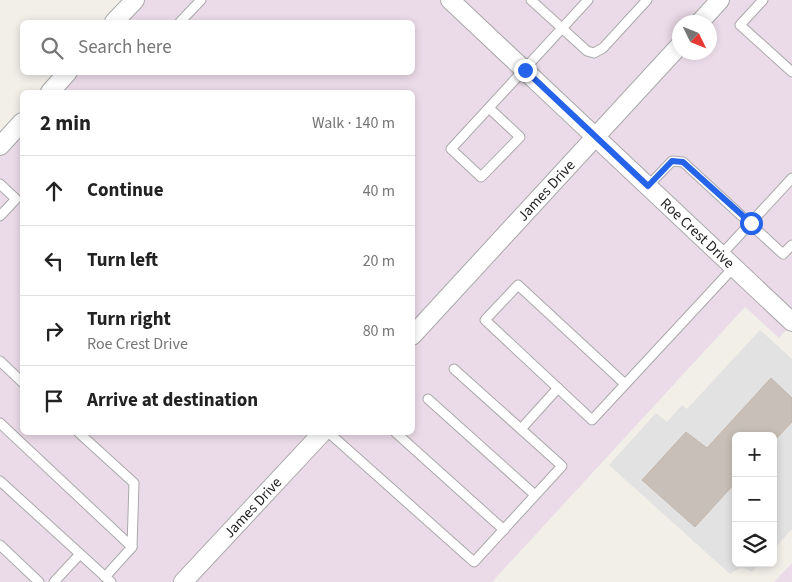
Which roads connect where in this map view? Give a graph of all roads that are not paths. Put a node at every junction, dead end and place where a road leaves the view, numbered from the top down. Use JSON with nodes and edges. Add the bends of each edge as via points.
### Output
{"nodes":[{"id":1,"x":135,"y":0,"type":"edge"},
{"id":2,"x":202,"y":0,"type":"edge"},
{"id":3,"x":450,"y":0,"type":"edge"},
{"id":4,"x":531,"y":0,"type":"edge"},
{"id":5,"x":588,"y":0,"type":"edge"},
{"id":6,"x":647,"y":0,"type":"edge"},
{"id":7,"x":720,"y":0,"type":"edge"},
{"id":8,"x":763,"y":0,"type":"edge"},
{"id":9,"x":706,"y":15,"type":"edge"},
{"id":10,"x":116,"y":20,"type":"edge"},
{"id":11,"x":182,"y":20,"type":"edge"},
{"id":12,"x":563,"y":28,"type":"junction"},
{"id":13,"x":672,"y":54,"type":"edge"},
{"id":14,"x":525,"y":70,"type":"junction"},
{"id":15,"x":792,"y":72,"type":"edge"},
{"id":16,"x":65,"y":75,"type":"edge"},
{"id":17,"x":52,"y":90,"type":"edge"},
{"id":18,"x":489,"y":108,"type":"junction"},
{"id":19,"x":20,"y":124,"type":"edge"},
{"id":20,"x":597,"y":137,"type":"junction"},
{"id":21,"x":0,"y":146,"type":"edge"},
{"id":22,"x":792,"y":178,"type":"edge"},
{"id":23,"x":0,"y":184,"type":"edge"},
{"id":24,"x":648,"y":186,"type":"junction"},
{"id":25,"x":0,"y":216,"type":"edge"},
{"id":26,"x":751,"y":223,"type":"junction"},
{"id":27,"x":792,"y":245,"type":"edge"},
{"id":28,"x":721,"y":255,"type":"junction"},
{"id":29,"x":734,"y":267,"type":"junction"},
{"id":30,"x":790,"y":315,"type":"edge"},
{"id":31,"x":415,"y":333,"type":"edge"},
{"id":32,"x":0,"y":361,"type":"edge"},
{"id":33,"x":454,"y":369,"type":"dead end"},
{"id":34,"x":20,"y":380,"type":"edge"},
{"id":35,"x":625,"y":384,"type":"junction"},
{"id":36,"x":558,"y":388,"type":"junction"},
{"id":37,"x":428,"y":399,"type":"dead end"},
{"id":38,"x":0,"y":423,"type":"edge"},
{"id":39,"x":521,"y":429,"type":"junction"},
{"id":40,"x":81,"y":435,"type":"edge"},
{"id":41,"x":319,"y":435,"type":"edge"},
{"id":42,"x":331,"y":435,"type":"edge"},
{"id":43,"x":398,"y":435,"type":"edge"},
{"id":44,"x":0,"y":481,"type":"edge"},
{"id":45,"x":535,"y":495,"type":"junction"},
{"id":46,"x":504,"y":530,"type":"junction"},
{"id":47,"x":0,"y":545,"type":"edge"},
{"id":48,"x":132,"y":547,"type":"junction"},
{"id":49,"x":80,"y":554,"type":"junction"},
{"id":50,"x":108,"y":579,"type":"edge"},
{"id":51,"x":39,"y":582,"type":"edge"},
{"id":52,"x":54,"y":582,"type":"edge"},
{"id":53,"x":183,"y":582,"type":"edge"}],
"edges":[{"from":1,"to":10,"type":"street"},
{"from":2,"to":11,"type":"lane"},
{"from":3,"to":14,"type":"street","name":"Roe Crest Drive"},
{"from":4,"to":12,"type":"lane"},
{"from":5,"to":12,"type":"lane"},
{"from":6,"to":12,"type":"lane","via":[[603,48],[594,52],[587,51]]},
{"from":7,"to":9,"type":"street"},
{"from":8,"to":15,"type":"lane","via":[[740,25]]},
{"from":12,"to":14,"type":"lane"},
{"from":13,"to":20,"type":"street","name":"James Drive"},
{"from":14,"to":18,"type":"lane"},
{"from":14,"to":20,"type":"street","name":"Roe Crest Drive"},
{"from":16,"to":17,"type":"street"},
{"from":18,"to":18,"type":"lane","via":[[451,149],[481,177],[520,137]]},
{"from":19,"to":21,"type":"street"},
{"from":20,"to":24,"type":"street","name":"Roe Crest Drive"},
{"from":20,"to":31,"type":"street","name":"James Drive"},
{"from":22,"to":26,"type":"lane"},
{"from":23,"to":25,"type":"lane","via":[[16,199]]},
{"from":24,"to":26,"type":"lane","via":[[672,161],[683,162]]},
{"from":24,"to":28,"type":"street","name":"Roe Crest Drive"},
{"from":26,"to":27,"type":"lane","via":[[784,254]]},
{"from":26,"to":28,"type":"lane"},
{"from":28,"to":29,"type":"street","name":"Roe Crest Drive"},
{"from":29,"to":30,"type":"street","name":"Roe Crest Drive"},
{"from":29,"to":35,"type":"lane"},
{"from":32,"to":34,"type":"lane"},
{"from":33,"to":39,"type":"lane"},
{"from":35,"to":36,"type":"lane","via":[[592,420]]},
{"from":35,"to":36,"type":"lane","via":[[518,285],[485,320]]},
{"from":36,"to":39,"type":"lane"},
{"from":37,"to":45,"type":"lane"},
{"from":38,"to":48,"type":"lane"},
{"from":39,"to":45,"type":"lane","via":[[562,466]]},
{"from":40,"to":48,"type":"lane","via":[[134,483]]},
{"from":41,"to":53,"type":"street","name":"James Drive"},
{"from":42,"to":46,"type":"lane","via":[[474,562]]},
{"from":43,"to":46,"type":"lane"},
{"from":44,"to":49,"type":"lane"},
{"from":45,"to":46,"type":"lane"},
{"from":47,"to":51,"type":"lane"},
{"from":48,"to":50,"type":"lane"},
{"from":49,"to":50,"type":"lane"},
{"from":49,"to":52,"type":"lane"}]}
